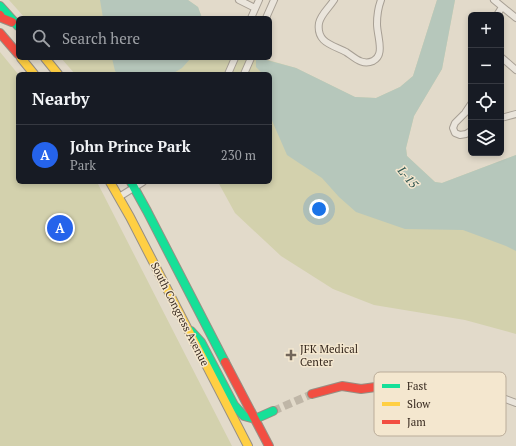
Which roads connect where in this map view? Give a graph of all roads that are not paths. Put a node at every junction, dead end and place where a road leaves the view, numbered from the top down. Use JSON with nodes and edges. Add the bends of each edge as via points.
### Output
{"nodes":[{"id":1,"x":239,"y":0,"type":"edge"},
{"id":2,"x":259,"y":0,"type":"edge"},
{"id":3,"x":274,"y":0,"type":"edge"},
{"id":4,"x":334,"y":0,"type":"edge"},
{"id":5,"x":381,"y":0,"type":"edge"},
{"id":6,"x":494,"y":0,"type":"edge"},
{"id":7,"x":0,"y":6,"type":"edge"},
{"id":8,"x":502,"y":7,"type":"junction"},
{"id":9,"x":255,"y":8,"type":"junction"},
{"id":10,"x":499,"y":12,"type":"edge"},
{"id":11,"x":0,"y":16,"type":"edge"},
{"id":12,"x":252,"y":16,"type":"edge"},
{"id":13,"x":267,"y":16,"type":"edge"},
{"id":14,"x":516,"y":18,"type":"edge"},
{"id":15,"x":16,"y":24,"type":"edge"},
{"id":16,"x":16,"y":25,"type":"edge"},
{"id":17,"x":0,"y":33,"type":"edge"},
{"id":18,"x":16,"y":52,"type":"edge"},
{"id":19,"x":23,"y":60,"type":"edge"},
{"id":20,"x":47,"y":60,"type":"edge"},
{"id":21,"x":234,"y":60,"type":"edge"},
{"id":22,"x":250,"y":60,"type":"edge"},
{"id":23,"x":504,"y":60,"type":"edge"},
{"id":24,"x":516,"y":70,"type":"edge"},
{"id":25,"x":32,"y":72,"type":"edge"},
{"id":26,"x":56,"y":72,"type":"edge"},
{"id":27,"x":229,"y":72,"type":"edge"},
{"id":28,"x":245,"y":72,"type":"edge"},
{"id":29,"x":468,"y":108,"type":"edge"},
{"id":30,"x":516,"y":114,"type":"edge"},
{"id":31,"x":504,"y":117,"type":"edge"},
{"id":32,"x":468,"y":133,"type":"edge"},
{"id":33,"x":112,"y":184,"type":"edge"},
{"id":34,"x":132,"y":185,"type":"edge"},
{"id":35,"x":119,"y":197,"type":"junction"},
{"id":36,"x":185,"y":324,"type":"junction"},
{"id":37,"x":374,"y":387,"type":"edge"},
{"id":38,"x":312,"y":394,"type":"tunnel mouth"},
{"id":39,"x":506,"y":399,"type":"edge"},
{"id":40,"x":516,"y":403,"type":"edge"},
{"id":41,"x":273,"y":411,"type":"tunnel mouth"},
{"id":42,"x":255,"y":419,"type":"junction"},
{"id":43,"x":248,"y":446,"type":"edge"},
{"id":44,"x":268,"y":446,"type":"edge"}],
"edges":[{"from":1,"to":9,"type":"street"},
{"from":2,"to":9,"type":"street"},
{"from":3,"to":13,"type":"street"},
{"from":4,"to":5,"type":"street","via":[[321,19],[320,34],[331,46],[364,63],[369,63],[379,55],[377,13]]},
{"from":6,"to":8,"type":"street"},
{"from":7,"to":15,"type":"main road"},
{"from":8,"to":10,"type":"street"},
{"from":8,"to":14,"type":"street"},
{"from":9,"to":12,"type":"street"},
{"from":11,"to":16,"type":"main road"},
{"from":17,"to":18,"type":"main road"},
{"from":19,"to":25,"type":"main road"},
{"from":20,"to":26,"type":"main road"},
{"from":21,"to":27,"type":"street"},
{"from":22,"to":28,"type":"street"},
{"from":23,"to":24,"type":"street"},
{"from":29,"to":32,"type":"street","via":[[453,128],[455,133],[460,135]]},
{"from":30,"to":31,"type":"street"},
{"from":33,"to":35,"type":"main road","name":"South Congress Avenue"},
{"from":34,"to":35,"type":"street"},
{"from":34,"to":42,"type":"main road","name":"South Congress Avenue"},
{"from":35,"to":36,"type":"main road","name":"South Congress Avenue"},
{"from":36,"to":42,"type":"main road","via":[[201,342],[234,405],[244,416]]},
{"from":36,"to":43,"type":"main road","name":"South Congress Avenue"},
{"from":37,"to":38,"type":"main road","via":[[342,386]]},
{"from":39,"to":40,"type":"street"},
{"from":41,"to":42,"type":"main road"},
{"from":42,"to":44,"type":"main road","name":"South Congress Avenue"}]}
